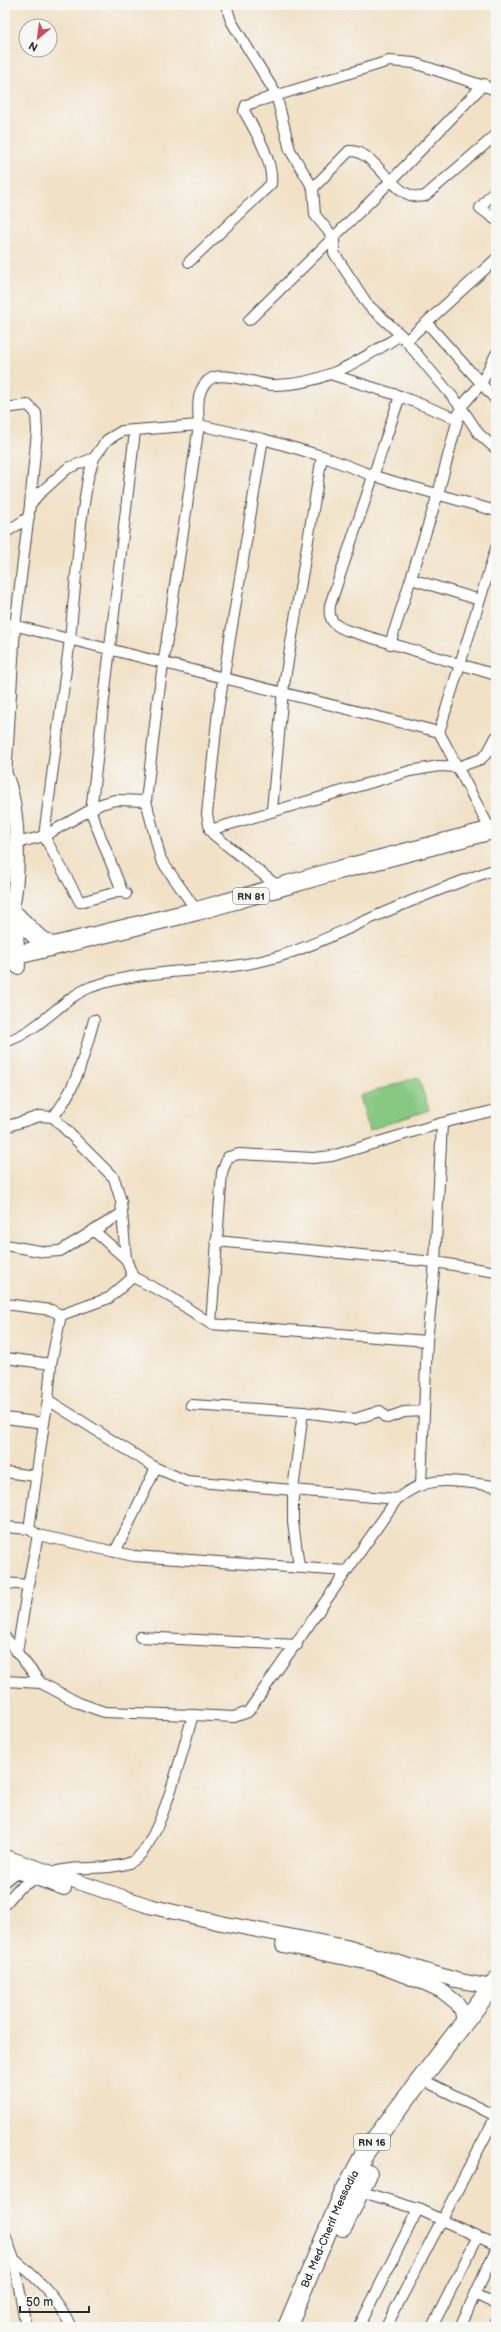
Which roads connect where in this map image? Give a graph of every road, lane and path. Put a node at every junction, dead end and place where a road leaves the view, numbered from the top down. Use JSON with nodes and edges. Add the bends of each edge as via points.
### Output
{"nodes":[{"id":1,"x":226,"y":5,"type":"edge"},
{"id":2,"x":484,"y":84,"type":"junction"},
{"id":3,"x":496,"y":90,"type":"edge"},
{"id":4,"x":276,"y":94,"type":"junction"},
{"id":5,"x":496,"y":135,"type":"edge"},
{"id":6,"x":391,"y":181,"type":"junction"},
{"id":7,"x":313,"y":188,"type":"junction"},
{"id":8,"x":496,"y":189,"type":"edge"},
{"id":9,"x":496,"y":220,"type":"edge"},
{"id":10,"x":334,"y":238,"type":"junction"},
{"id":11,"x":496,"y":259,"type":"edge"},
{"id":12,"x":189,"y":262,"type":"dead end"},
{"id":13,"x":249,"y":320,"type":"dead end"},
{"id":14,"x":427,"y":323,"type":"junction"},
{"id":15,"x":404,"y":338,"type":"junction"},
{"id":16,"x":496,"y":354,"type":"edge"},
{"id":17,"x":333,"y":375,"type":"junction"},
{"id":18,"x":481,"y":384,"type":"junction"},
{"id":19,"x":400,"y":396,"type":"junction"},
{"id":20,"x":496,"y":400,"type":"edge"},
{"id":21,"x":461,"y":407,"type":"junction"},
{"id":22,"x":5,"y":409,"type":"edge"},
{"id":23,"x":457,"y":419,"type":"junction"},
{"id":24,"x":199,"y":425,"type":"junction"},
{"id":25,"x":135,"y":431,"type":"junction"},
{"id":26,"x":263,"y":439,"type":"junction"},
{"id":27,"x":496,"y":449,"type":"edge"},
{"id":28,"x":322,"y":456,"type":"junction"},
{"id":29,"x":94,"y":458,"type":"junction"},
{"id":30,"x":374,"y":476,"type":"junction"},
{"id":31,"x":438,"y":494,"type":"junction"},
{"id":32,"x":30,"y":505,"type":"junction"},
{"id":33,"x":496,"y":512,"type":"edge"},
{"id":34,"x":29,"y":517,"type":"junction"},
{"id":35,"x":5,"y":532,"type":"edge"},
{"id":36,"x":496,"y":548,"type":"edge"},
{"id":37,"x":411,"y":579,"type":"junction"},
{"id":38,"x":480,"y":600,"type":"junction"},
{"id":39,"x":5,"y":623,"type":"edge"},
{"id":40,"x":15,"y":626,"type":"junction"},
{"id":41,"x":70,"y":639,"type":"junction"},
{"id":42,"x":390,"y":644,"type":"junction"},
{"id":43,"x":111,"y":650,"type":"junction"},
{"id":44,"x":165,"y":662,"type":"junction"},
{"id":45,"x":459,"y":665,"type":"junction"},
{"id":46,"x":496,"y":675,"type":"edge"},
{"id":47,"x":224,"y":677,"type":"junction"},
{"id":48,"x":283,"y":691,"type":"junction"},
{"id":49,"x":439,"y":732,"type":"junction"},
{"id":50,"x":496,"y":737,"type":"edge"},
{"id":51,"x":458,"y":766,"type":"junction"},
{"id":52,"x":7,"y":785,"type":"edge"},
{"id":53,"x":146,"y":801,"type":"junction"},
{"id":54,"x":272,"y":810,"type":"junction"},
{"id":55,"x":91,"y":812,"type":"junction"},
{"id":56,"x":210,"y":830,"type":"junction"},
{"id":57,"x":494,"y":834,"type":"edge"},
{"id":58,"x":44,"y":836,"type":"junction"},
{"id":59,"x":17,"y":843,"type":"junction"},
{"id":60,"x":496,"y":869,"type":"edge"},
{"id":61,"x":281,"y":889,"type":"junction"},
{"id":62,"x":198,"y":912,"type":"junction"},
{"id":63,"x":11,"y":915,"type":"edge"},
{"id":64,"x":52,"y":947,"type":"junction"},
{"id":65,"x":10,"y":960,"type":"edge"},
{"id":66,"x":94,"y":1020,"type":"dead end"},
{"id":67,"x":5,"y":1042,"type":"edge"},
{"id":68,"x":496,"y":1110,"type":"edge"},
{"id":69,"x":53,"y":1117,"type":"junction"},
{"id":70,"x":442,"y":1123,"type":"junction"},
{"id":71,"x":5,"y":1127,"type":"edge"},
{"id":72,"x":121,"y":1214,"type":"junction"},
{"id":73,"x":93,"y":1230,"type":"junction"},
{"id":74,"x":216,"y":1242,"type":"junction"},
{"id":75,"x":5,"y":1246,"type":"edge"},
{"id":76,"x":126,"y":1259,"type":"junction"},
{"id":77,"x":435,"y":1262,"type":"junction"},
{"id":78,"x":496,"y":1272,"type":"edge"},
{"id":79,"x":132,"y":1277,"type":"junction"},
{"id":80,"x":5,"y":1304,"type":"edge"},
{"id":81,"x":61,"y":1315,"type":"junction"},
{"id":82,"x":211,"y":1324,"type":"junction"},
{"id":83,"x":427,"y":1342,"type":"junction"},
{"id":84,"x":5,"y":1358,"type":"edge"},
{"id":85,"x":51,"y":1364,"type":"junction"},
{"id":86,"x":48,"y":1400,"type":"junction"},
{"id":87,"x":191,"y":1405,"type":"dead end"},
{"id":88,"x":424,"y":1411,"type":"junction"},
{"id":89,"x":303,"y":1412,"type":"junction"},
{"id":90,"x":5,"y":1418,"type":"edge"},
{"id":91,"x":44,"y":1423,"type":"junction"},
{"id":92,"x":156,"y":1468,"type":"junction"},
{"id":93,"x":5,"y":1472,"type":"edge"},
{"id":94,"x":35,"y":1476,"type":"junction"},
{"id":95,"x":420,"y":1484,"type":"junction"},
{"id":96,"x":496,"y":1486,"type":"edge"},
{"id":97,"x":293,"y":1490,"type":"junction"},
{"id":98,"x":397,"y":1499,"type":"junction"},
{"id":99,"x":5,"y":1526,"type":"edge"},
{"id":100,"x":29,"y":1529,"type":"junction"},
{"id":101,"x":38,"y":1535,"type":"junction"},
{"id":102,"x":115,"y":1552,"type":"junction"},
{"id":103,"x":299,"y":1567,"type":"junction"},
{"id":104,"x":346,"y":1571,"type":"junction"},
{"id":105,"x":5,"y":1582,"type":"edge"},
{"id":106,"x":28,"y":1585,"type":"junction"},
{"id":107,"x":5,"y":1637,"type":"edge"},
{"id":108,"x":140,"y":1637,"type":"dead end"},
{"id":109,"x":297,"y":1645,"type":"junction"},
{"id":110,"x":17,"y":1652,"type":"junction"},
{"id":111,"x":5,"y":1681,"type":"edge"},
{"id":112,"x":41,"y":1683,"type":"junction"},
{"id":113,"x":193,"y":1716,"type":"junction"},
{"id":114,"x":5,"y":1857,"type":"edge"},
{"id":115,"x":11,"y":1870,"type":"edge"},
{"id":116,"x":42,"y":1874,"type":"junction"},
{"id":117,"x":117,"y":1899,"type":"junction"},
{"id":118,"x":5,"y":1904,"type":"edge"},
{"id":119,"x":495,"y":1989,"type":"edge"},
{"id":120,"x":464,"y":2024,"type":"junction"},
{"id":121,"x":431,"y":2084,"type":"junction"},
{"id":122,"x":496,"y":2116,"type":"edge"},
{"id":123,"x":359,"y":2191,"type":"junction"},
{"id":124,"x":418,"y":2209,"type":"junction"},
{"id":125,"x":442,"y":2218,"type":"junction"},
{"id":126,"x":5,"y":2235,"type":"edge"},
{"id":127,"x":478,"y":2236,"type":"junction"},
{"id":128,"x":496,"y":2245,"type":"edge"},
{"id":129,"x":496,"y":2249,"type":"edge"},
{"id":130,"x":14,"y":2259,"type":"junction"},
{"id":131,"x":477,"y":2295,"type":"junction"},
{"id":132,"x":496,"y":2304,"type":"edge"},
{"id":133,"x":496,"y":2322,"type":"edge"},
{"id":134,"x":26,"y":2327,"type":"edge"},
{"id":135,"x":71,"y":2327,"type":"edge"},
{"id":136,"x":287,"y":2327,"type":"edge"},
{"id":137,"x":300,"y":2327,"type":"edge"},
{"id":138,"x":360,"y":2327,"type":"edge"},
{"id":139,"x":386,"y":2327,"type":"edge"},
{"id":140,"x":432,"y":2327,"type":"edge"},
{"id":141,"x":460,"y":2327,"type":"edge"},
{"id":142,"x":494,"y":2327,"type":"edge"}],
"edges":[{"from":1,"to":4,"type":"street","via":[[231,21]]},
{"from":2,"to":3,"type":"street"},
{"from":2,"to":4,"type":"street","via":[[414,63],[389,61]]},
{"from":2,"to":6,"type":"street"},
{"from":4,"to":7,"type":"street","via":[[290,150]]},
{"from":4,"to":12,"type":"street","via":[[246,105],[244,111],[264,149],[272,178],[271,184]]},
{"from":5,"to":6,"type":"street","via":[[425,196],[412,197]]},
{"from":6,"to":7,"type":"street","via":[[363,154],[349,151]]},
{"from":6,"to":10,"type":"street"},
{"from":7,"to":10,"type":"street","via":[[315,215]]},
{"from":8,"to":9,"type":"street","via":[[480,208]]},
{"from":10,"to":13,"type":"street"},
{"from":10,"to":15,"type":"street","via":[[334,253],[368,305]]},
{"from":11,"to":14,"type":"street"},
{"from":14,"to":15,"type":"street"},
{"from":14,"to":18,"type":"street"},
{"from":15,"to":17,"type":"street"},
{"from":15,"to":21,"type":"street"},
{"from":16,"to":18,"type":"street"},
{"from":17,"to":19,"type":"street"},
{"from":17,"to":24,"type":"street","via":[[272,384],[233,378],[213,378],[204,386],[197,402]]},
{"from":18,"to":20,"type":"street"},
{"from":18,"to":21,"type":"street"},
{"from":19,"to":23,"type":"street"},
{"from":19,"to":30,"type":"street"},
{"from":21,"to":23,"type":"street"},
{"from":21,"to":27,"type":"street","via":[[479,434]]},
{"from":22,"to":32,"type":"street","via":[[28,405],[36,413],[37,432]]},
{"from":23,"to":31,"type":"street"},
{"from":24,"to":25,"type":"street"},
{"from":24,"to":26,"type":"street"},
{"from":24,"to":44,"type":"street"},
{"from":25,"to":29,"type":"street","via":[[114,434]]},
{"from":25,"to":43,"type":"street"},
{"from":26,"to":28,"type":"street"},
{"from":26,"to":47,"type":"street"},
{"from":28,"to":30,"type":"street"},
{"from":28,"to":48,"type":"street"},
{"from":29,"to":32,"type":"street","via":[[68,468],[33,499]]},
{"from":29,"to":41,"type":"street","via":[[81,523]]},
{"from":30,"to":31,"type":"street"},
{"from":30,"to":42,"type":"street","via":[[330,605],[330,617],[338,627]]},
{"from":31,"to":33,"type":"street"},
{"from":31,"to":37,"type":"street"},
{"from":32,"to":34,"type":"street"},
{"from":34,"to":35,"type":"street"},
{"from":34,"to":40,"type":"street"},
{"from":36,"to":38,"type":"street"},
{"from":37,"to":38,"type":"street"},
{"from":37,"to":42,"type":"street"},
{"from":38,"to":45,"type":"street"},
{"from":39,"to":40,"type":"street"},
{"from":40,"to":41,"type":"street"},
{"from":40,"to":52,"type":"street"},
{"from":41,"to":43,"type":"street"},
{"from":41,"to":58,"type":"street"},
{"from":42,"to":45,"type":"street"},
{"from":43,"to":44,"type":"street"},
{"from":43,"to":55,"type":"street"},
{"from":44,"to":47,"type":"street"},
{"from":44,"to":53,"type":"street"},
{"from":45,"to":46,"type":"street"},
{"from":45,"to":49,"type":"street"},
{"from":47,"to":48,"type":"street"},
{"from":47,"to":56,"type":"street","via":[[207,814]]},
{"from":48,"to":49,"type":"street"},
{"from":48,"to":54,"type":"street"},
{"from":49,"to":51,"type":"street"},
{"from":50,"to":51,"type":"street","via":[[488,752],[481,758]]},
{"from":51,"to":54,"type":"street","via":[[410,771]]},
{"from":51,"to":57,"type":"street"},
{"from":52,"to":59,"type":"street"},
{"from":53,"to":55,"type":"street","via":[[115,800],[101,804]]},
{"from":53,"to":62,"type":"street","via":[[161,860]]},
{"from":54,"to":56,"type":"street"},
{"from":55,"to":58,"type":"street"},
{"from":55,"to":58,"type":"street","via":[[124,893],[80,902]]},
{"from":56,"to":61,"type":"street"},
{"from":57,"to":61,"type":"highway","number":"RN 81","via":[[339,870]]},
{"from":57,"to":65,"type":"highway","number":"RN 81"},
{"from":58,"to":59,"type":"street"},
{"from":59,"to":63,"type":"street"},
{"from":60,"to":67,"type":"street","via":[[383,913],[313,945],[276,957],[193,971],[125,977],[90,988],[40,1024]]},
{"from":61,"to":62,"type":"highway","number":"RN 81","via":[[224,902]]},
{"from":62,"to":64,"type":"highway","number":"RN 81"},
{"from":63,"to":64,"type":"highway"},
{"from":63,"to":65,"type":"street"},
{"from":64,"to":65,"type":"highway","number":"RN 81"},
{"from":66,"to":69,"type":"street","via":[[74,1086]]},
{"from":68,"to":70,"type":"street"},
{"from":69,"to":71,"type":"street","via":[[40,1116]]},
{"from":69,"to":72,"type":"street","via":[[114,1178],[119,1190]]},
{"from":70,"to":74,"type":"street","via":[[332,1156],[313,1158],[239,1154],[228,1158],[222,1172]]},
{"from":70,"to":77,"type":"street"},
{"from":72,"to":73,"type":"street"},
{"from":72,"to":76,"type":"street"},
{"from":73,"to":75,"type":"street","via":[[60,1251],[52,1253]]},
{"from":73,"to":76,"type":"street"},
{"from":74,"to":77,"type":"street"},
{"from":74,"to":82,"type":"street"},
{"from":76,"to":79,"type":"street"},
{"from":77,"to":78,"type":"street"},
{"from":77,"to":83,"type":"street"},
{"from":79,"to":81,"type":"street","via":[[109,1298]]},
{"from":79,"to":82,"type":"street","via":[[166,1294]]},
{"from":80,"to":81,"type":"street","via":[[50,1310]]},
{"from":81,"to":85,"type":"street"},
{"from":82,"to":83,"type":"street"},
{"from":83,"to":88,"type":"street"},
{"from":84,"to":85,"type":"street"},
{"from":85,"to":86,"type":"street"},
{"from":86,"to":91,"type":"street"},
{"from":86,"to":92,"type":"street"},
{"from":87,"to":89,"type":"street"},
{"from":88,"to":89,"type":"street","via":[[404,1412],[387,1418],[380,1411],[355,1419]]},
{"from":88,"to":95,"type":"street"},
{"from":89,"to":97,"type":"street"},
{"from":90,"to":91,"type":"street"},
{"from":91,"to":94,"type":"street"},
{"from":92,"to":97,"type":"street","via":[[187,1481]]},
{"from":92,"to":102,"type":"street"},
{"from":93,"to":94,"type":"street"},
{"from":94,"to":100,"type":"street"},
{"from":95,"to":96,"type":"street","via":[[437,1480]]},
{"from":95,"to":98,"type":"street"},
{"from":97,"to":98,"type":"street"},
{"from":97,"to":103,"type":"street","via":[[293,1522]]},
{"from":98,"to":104,"type":"street"},
{"from":99,"to":100,"type":"street"},
{"from":100,"to":101,"type":"street"},
{"from":101,"to":102,"type":"street"},
{"from":101,"to":106,"type":"street"},
{"from":102,"to":103,"type":"street","via":[[134,1556]]},
{"from":103,"to":104,"type":"street"},
{"from":104,"to":109,"type":"street"},
{"from":105,"to":106,"type":"street"},
{"from":106,"to":110,"type":"street"},
{"from":107,"to":110,"type":"street"},
{"from":108,"to":109,"type":"street"},
{"from":109,"to":113,"type":"street","via":[[248,1712],[234,1717]]},
{"from":110,"to":112,"type":"street"},
{"from":111,"to":112,"type":"street"},
{"from":112,"to":113,"type":"street","via":[[98,1710]]},
{"from":113,"to":116,"type":"street","via":[[158,1827],[141,1854],[130,1863],[121,1866],[63,1869]]},
{"from":114,"to":115,"type":"street"},
{"from":115,"to":116,"type":"street"},
{"from":116,"to":117,"type":"street"},
{"from":116,"to":118,"type":"street","via":[[19,1888]]},
{"from":117,"to":119,"type":"street","via":[[214,1922],[346,1947]]},
{"from":117,"to":120,"type":"street","via":[[152,1916],[376,1964],[427,1984],[451,1998],[462,2011]]},
{"from":119,"to":120,"type":"highway","name":"Bd. Med-Cherif Messadia","number":"RN 16"},
{"from":119,"to":121,"type":"highway","name":"Bd. Med-Cherif Messadia","number":"RN 16"},
{"from":120,"to":136,"type":"highway","name":"Bd. Med-Cherif Messadia","number":"RN 16","via":[[366,2151],[344,2192]]},
{"from":121,"to":122,"type":"street"},
{"from":121,"to":123,"type":"highway","name":"Bd. Med-Cherif Messadia","number":"RN 16","via":[[382,2148]]},
{"from":122,"to":125,"type":"street"},
{"from":123,"to":124,"type":"street"},
{"from":123,"to":137,"type":"highway","name":"Bd. Med-Cherif Messadia","number":"RN 16"},
{"from":124,"to":125,"type":"street"},
{"from":124,"to":138,"type":"street"},
{"from":125,"to":127,"type":"street"},
{"from":125,"to":139,"type":"street"},
{"from":126,"to":130,"type":"street"},
{"from":127,"to":128,"type":"street"},
{"from":127,"to":140,"type":"street"},
{"from":129,"to":131,"type":"street"},
{"from":130,"to":134,"type":"street"},
{"from":130,"to":135,"type":"street","via":[[39,2279],[50,2292],[65,2313]]},
{"from":131,"to":132,"type":"street"},
{"from":131,"to":141,"type":"street"},
{"from":133,"to":142,"type":"street"}]}
